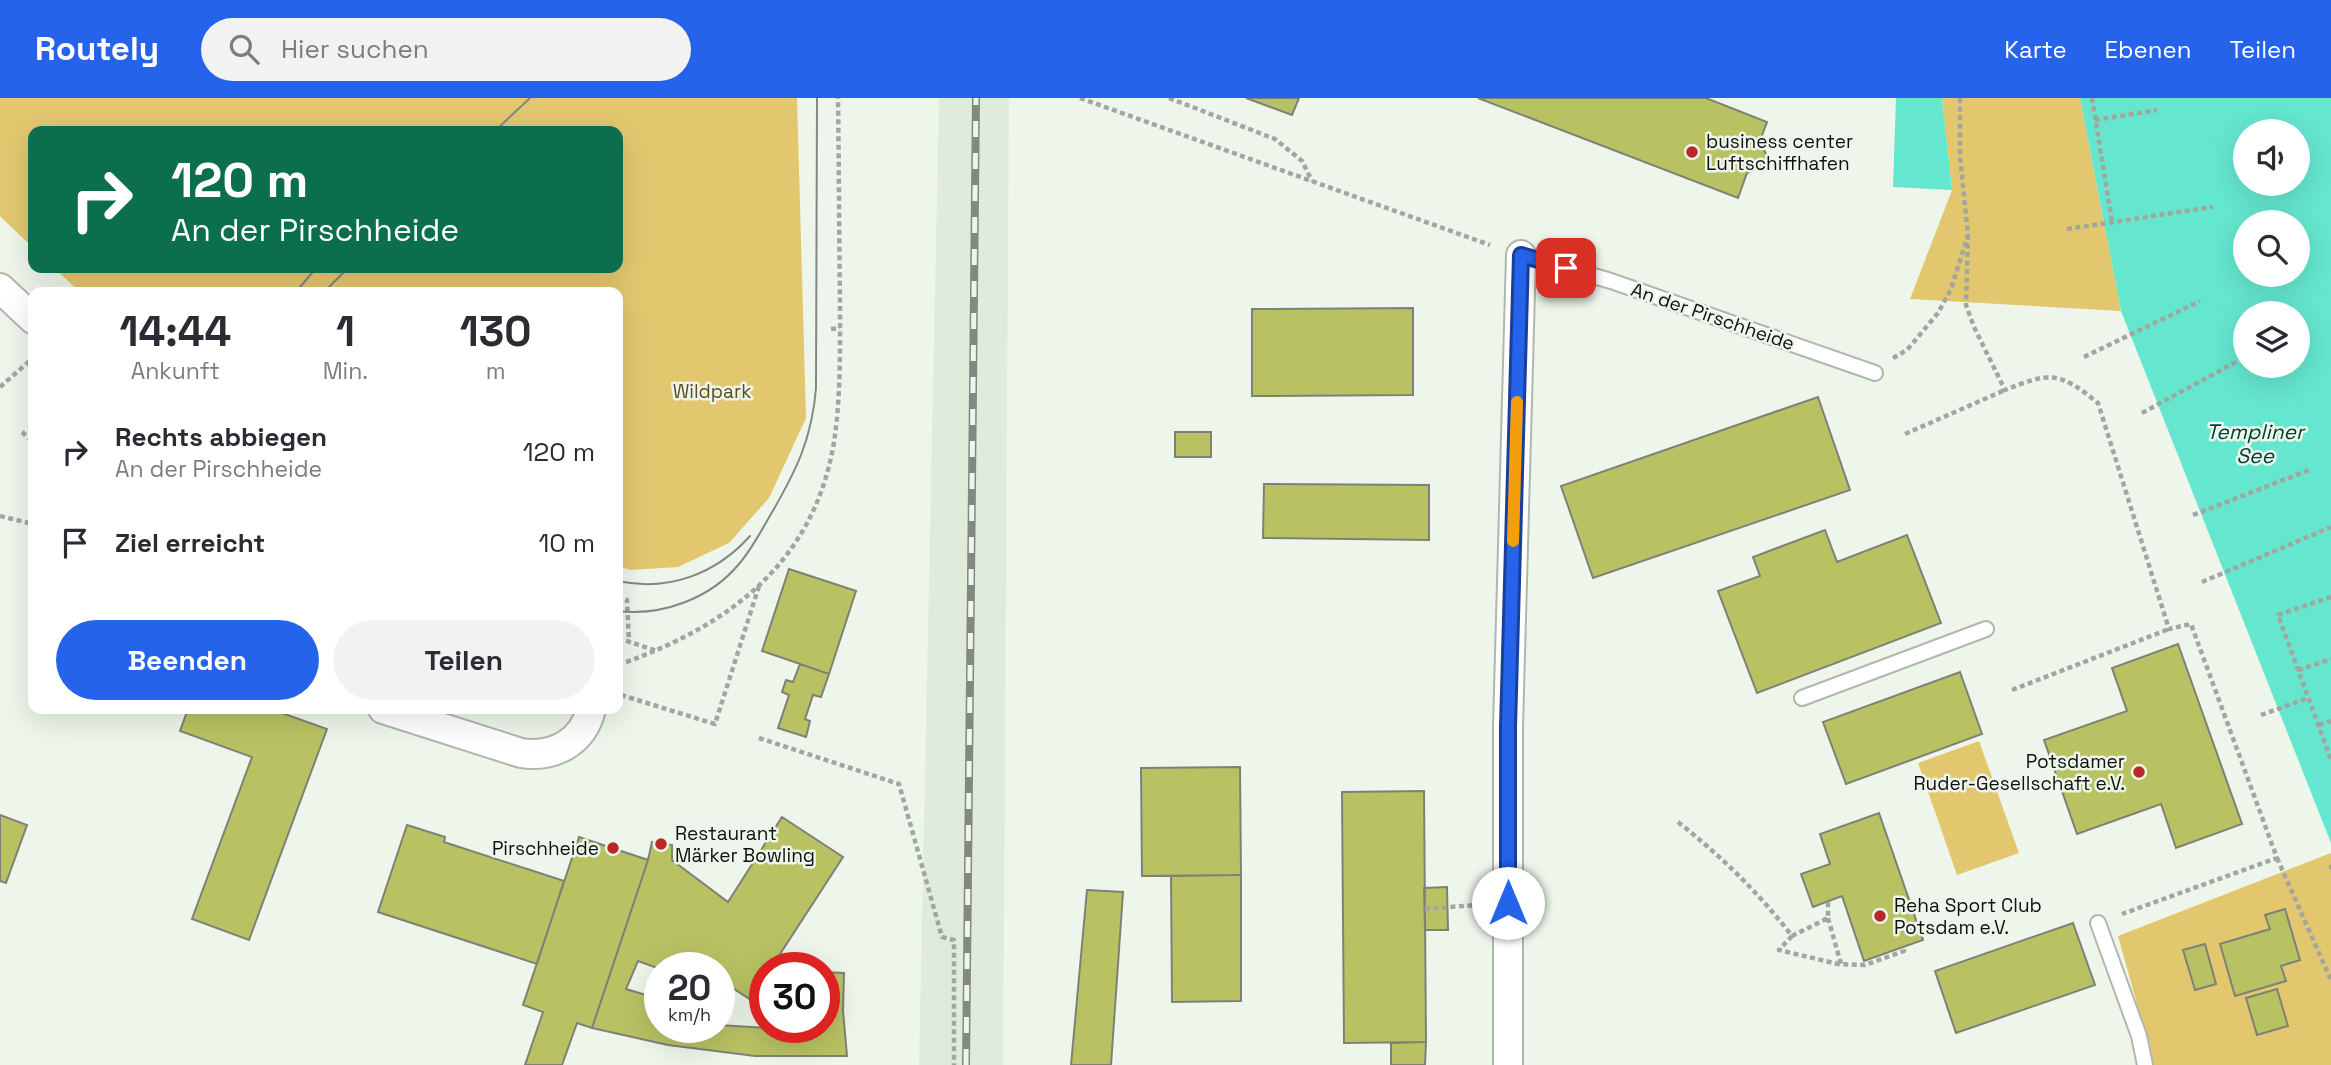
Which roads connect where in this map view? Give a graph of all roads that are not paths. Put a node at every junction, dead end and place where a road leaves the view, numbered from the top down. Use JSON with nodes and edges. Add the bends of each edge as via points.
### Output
{"nodes":[{"id":1,"x":1521,"y":255,"type":"joint"},
{"id":2,"x":0,"y":288,"type":"edge"},
{"id":3,"x":28,"y":314,"type":"edge"},
{"id":4,"x":1875,"y":373,"type":"road end"},
{"id":5,"x":1986,"y":629,"type":"dead end"},
{"id":6,"x":1802,"y":698,"type":"dead end"},
{"id":7,"x":399,"y":714,"type":"edge"},
{"id":8,"x":589,"y":714,"type":"edge"},
{"id":9,"x":2098,"y":923,"type":"road end"},
{"id":10,"x":1508,"y":1065,"type":"edge"},
{"id":11,"x":2145,"y":1065,"type":"edge"}],
"edges":[{"from":1,"to":4,"type":"lane","name":"An der Pirschheide","via":[[1611,281]]},
{"from":1,"to":10,"type":"street","via":[[1508,727]]},
{"from":2,"to":3,"type":"street"},
{"from":5,"to":6,"type":"lane"},
{"from":7,"to":8,"type":"street","via":[[521,753],[541,754],[569,744]]},
{"from":9,"to":11,"type":"lane"}]}
